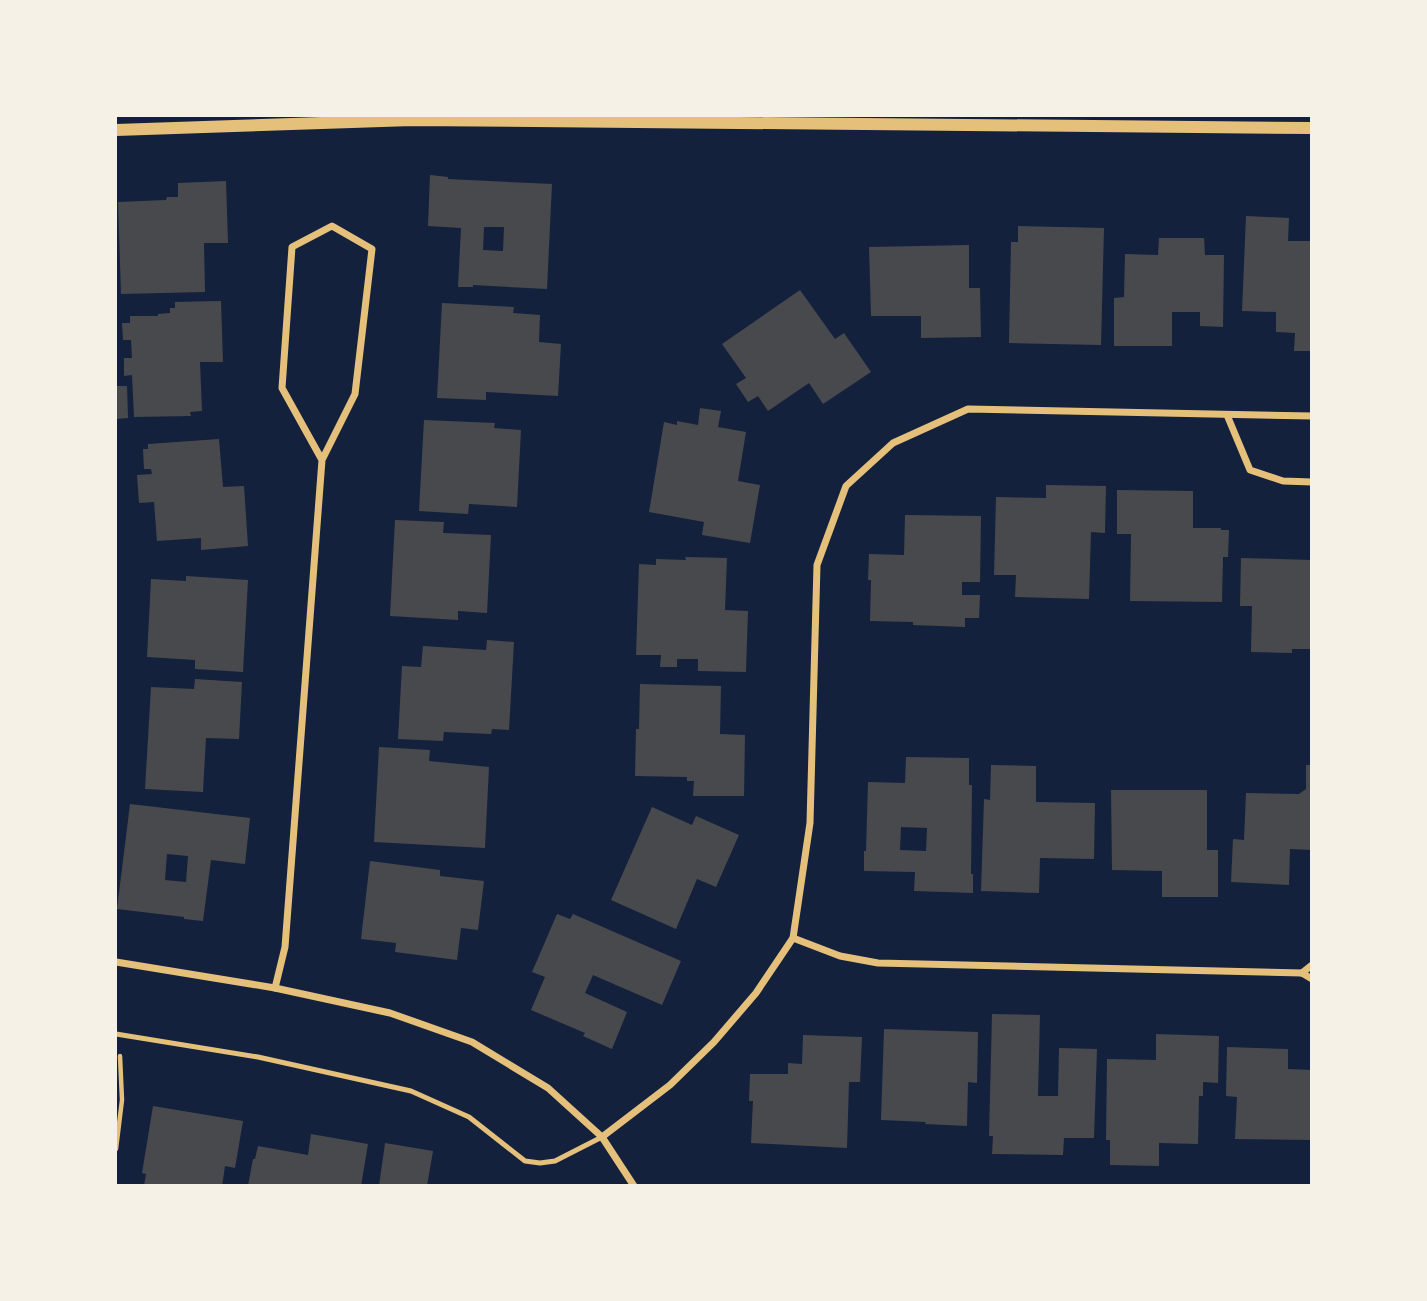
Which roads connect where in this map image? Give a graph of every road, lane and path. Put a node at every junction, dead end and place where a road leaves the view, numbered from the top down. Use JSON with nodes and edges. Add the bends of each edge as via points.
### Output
{"nodes":[{"id":1,"x":1311,"y":128,"type":"edge"},
{"id":2,"x":116,"y":130,"type":"edge"},
{"id":3,"x":1227,"y":415,"type":"junction"},
{"id":4,"x":1311,"y":416,"type":"edge"},
{"id":5,"x":322,"y":460,"type":"junction"},
{"id":6,"x":1311,"y":482,"type":"edge"},
{"id":7,"x":793,"y":938,"type":"junction"},
{"id":8,"x":116,"y":962,"type":"edge"},
{"id":9,"x":1311,"y":965,"type":"edge"},
{"id":10,"x":1302,"y":973,"type":"junction"},
{"id":11,"x":1311,"y":979,"type":"edge"},
{"id":12,"x":275,"y":988,"type":"junction"},
{"id":13,"x":117,"y":1034,"type":"edge"},
{"id":14,"x":602,"y":1137,"type":"junction"},
{"id":15,"x":116,"y":1149,"type":"edge"},
{"id":16,"x":634,"y":1185,"type":"edge"}],
"edges":[{"from":1,"to":2,"type":"street","via":[[412,120]]},
{"from":3,"to":4,"type":"street"},
{"from":3,"to":6,"type":"street","via":[[1250,470],[1283,481]]},
{"from":3,"to":7,"type":"street","via":[[968,410],[893,443],[846,486],[817,565],[810,823]]},
{"from":5,"to":5,"type":"street","via":[[355,394],[372,248],[332,226],[292,247],[282,388]]},
{"from":5,"to":12,"type":"street","via":[[285,947]]},
{"from":7,"to":10,"type":"street","via":[[840,956],[878,962]]},
{"from":7,"to":14,"type":"street","via":[[756,993],[714,1042],[670,1084]]},
{"from":8,"to":12,"type":"street"},
{"from":9,"to":10,"type":"street"},
{"from":10,"to":11,"type":"street"},
{"from":12,"to":14,"type":"street","via":[[390,1013],[472,1042],[548,1088]]},
{"from":13,"to":14,"type":"lane","via":[[258,1057],[411,1091],[469,1117],[525,1161],[555,1161]]},
{"from":13,"to":15,"type":"path","via":[[122,1100]]},
{"from":14,"to":16,"type":"street"}]}
